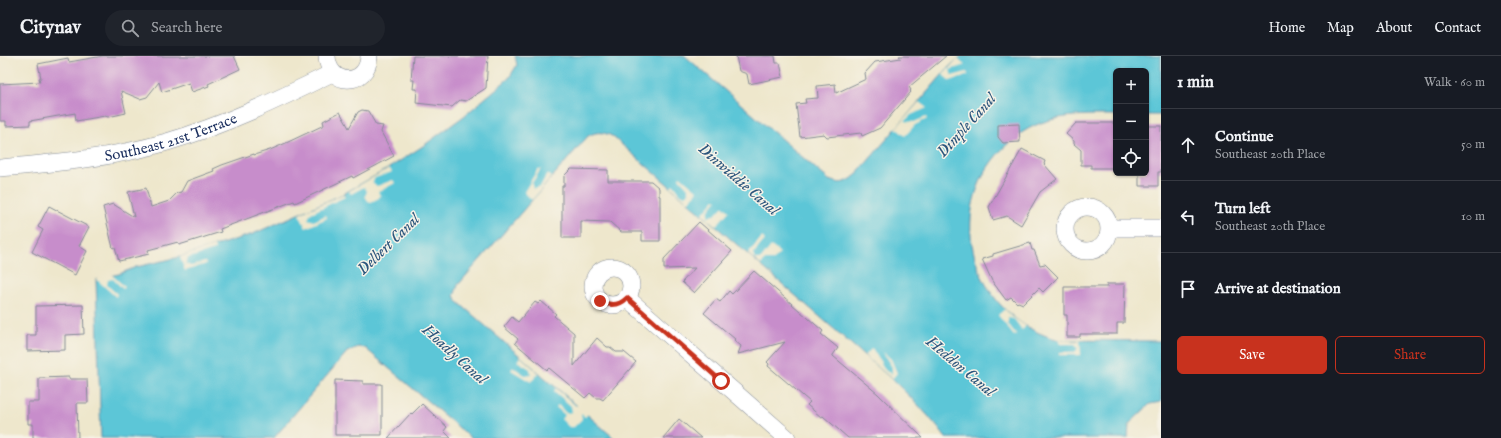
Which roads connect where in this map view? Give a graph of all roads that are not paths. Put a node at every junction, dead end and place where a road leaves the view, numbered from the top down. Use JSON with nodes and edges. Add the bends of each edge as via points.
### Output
{"nodes":[{"id":1,"x":327,"y":56,"type":"edge"},
{"id":2,"x":369,"y":56,"type":"edge"},
{"id":3,"x":332,"y":73,"type":"junction"},
{"id":4,"x":0,"y":168,"type":"edge"},
{"id":5,"x":1110,"y":228,"type":"dead end"},
{"id":6,"x":1161,"y":228,"type":"edge"},
{"id":7,"x":627,"y":298,"type":"dead end"},
{"id":8,"x":787,"y":438,"type":"edge"}],
"edges":[{"from":1,"to":3,"type":"street"},
{"from":2,"to":3,"type":"street","via":[[367,68],[356,78],[344,79]]},
{"from":3,"to":4,"type":"street","name":"Southeast 21st Terrace","via":[[228,121],[166,142],[92,158]]},
{"from":5,"to":6,"type":"street"},
{"from":7,"to":8,"type":"street"}]}
